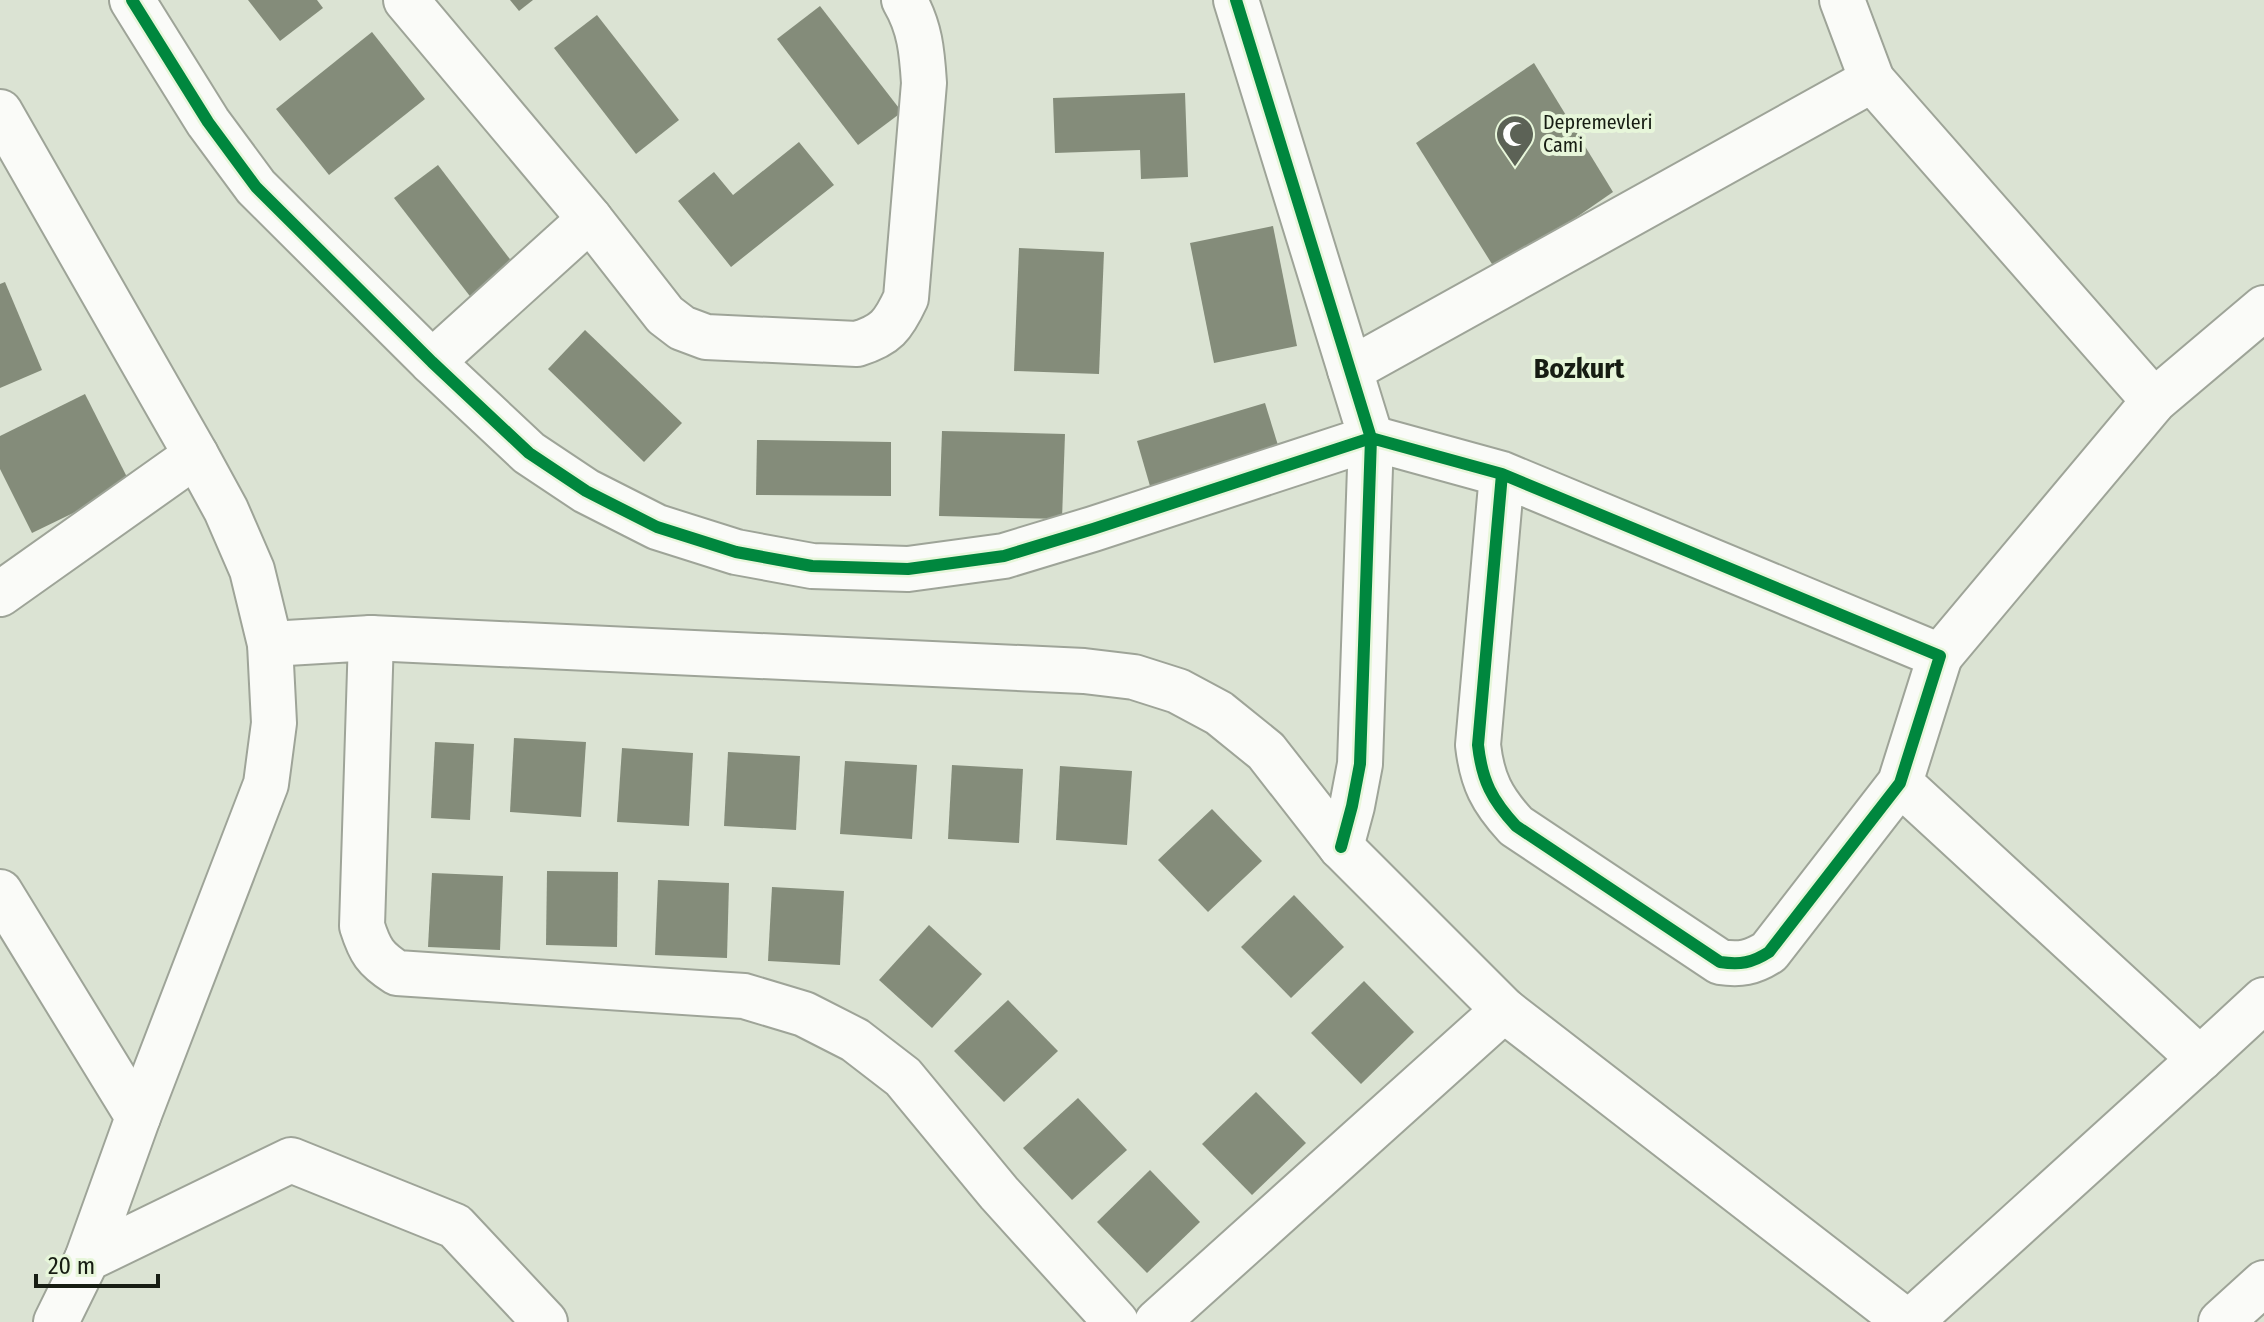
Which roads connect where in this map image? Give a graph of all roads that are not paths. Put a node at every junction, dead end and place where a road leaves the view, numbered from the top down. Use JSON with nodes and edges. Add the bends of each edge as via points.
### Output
{"nodes":[{"id":1,"x":132,"y":0,"type":"edge"},
{"id":2,"x":406,"y":0,"type":"edge"},
{"id":3,"x":904,"y":0,"type":"edge"},
{"id":4,"x":1236,"y":0,"type":"edge"},
{"id":5,"x":1842,"y":0,"type":"edge"},
{"id":6,"x":1872,"y":80,"type":"junction"},
{"id":7,"x":0,"y":112,"type":"edge"},
{"id":8,"x":590,"y":219,"type":"junction"},
{"id":9,"x":2264,"y":308,"type":"edge"},
{"id":10,"x":432,"y":362,"type":"junction"},
{"id":11,"x":1350,"y":370,"type":"junction"},
{"id":12,"x":2154,"y":401,"type":"junction"},
{"id":13,"x":1371,"y":438,"type":"junction"},
{"id":14,"x":196,"y":455,"type":"junction"},
{"id":15,"x":1502,"y":474,"type":"junction"},
{"id":16,"x":0,"y":594,"type":"edge"},
{"id":17,"x":371,"y":638,"type":"junction"},
{"id":18,"x":270,"y":644,"type":"junction"},
{"id":19,"x":1940,"y":656,"type":"junction"},
{"id":20,"x":1900,"y":783,"type":"junction"},
{"id":21,"x":1341,"y":847,"type":"junction"},
{"id":22,"x":0,"y":892,"type":"edge"},
{"id":23,"x":2264,"y":1000,"type":"edge"},
{"id":24,"x":1504,"y":1010,"type":"junction"},
{"id":25,"x":2200,"y":1059,"type":"junction"},
{"id":26,"x":138,"y":1117,"type":"junction"},
{"id":27,"x":87,"y":1259,"type":"junction"},
{"id":28,"x":2264,"y":1283,"type":"edge"},
{"id":29,"x":56,"y":1322,"type":"edge"},
{"id":30,"x":545,"y":1322,"type":"edge"},
{"id":31,"x":1116,"y":1322,"type":"edge"},
{"id":32,"x":1157,"y":1322,"type":"edge"},
{"id":33,"x":1909,"y":1322,"type":"edge"},
{"id":34,"x":2221,"y":1322,"type":"edge"}],
"edges":[{"from":1,"to":10,"type":"main road","via":[[208,122],[256,187]]},
{"from":2,"to":8,"type":"main road"},
{"from":3,"to":8,"type":"main road","via":[[914,17],[924,83],[906,298],[896,320],[877,338],[857,344],[721,338],[682,328],[651,300]]},
{"from":4,"to":11,"type":"main road"},
{"from":5,"to":6,"type":"main road"},
{"from":6,"to":11,"type":"main road"},
{"from":6,"to":12,"type":"main road"},
{"from":7,"to":14,"type":"main road"},
{"from":8,"to":10,"type":"main road"},
{"from":9,"to":12,"type":"main road"},
{"from":10,"to":13,"type":"main road","via":[[529,453],[586,491],[657,527],[736,552],[812,566],[908,569],[1004,556]]},
{"from":11,"to":13,"type":"main road"},
{"from":12,"to":19,"type":"main road"},
{"from":13,"to":15,"type":"main road"},
{"from":13,"to":21,"type":"main road","via":[[1360,764]]},
{"from":14,"to":16,"type":"main road"},
{"from":14,"to":18,"type":"main road","via":[[252,570]]},
{"from":15,"to":19,"type":"main road"},
{"from":15,"to":20,"type":"main road","via":[[1478,745],[1488,790],[1516,826],[1720,962],[1738,964],[1769,952]]},
{"from":17,"to":18,"type":"main road"},
{"from":17,"to":21,"type":"main road","via":[[1134,677],[1178,691],[1219,713],[1266,751]]},
{"from":17,"to":31,"type":"main road","via":[[362,926],[379,961],[397,973],[744,996],[804,1014],[855,1040],[903,1077]]},
{"from":18,"to":26,"type":"main road","via":[[274,723],[266,784]]},
{"from":19,"to":20,"type":"main road"},
{"from":20,"to":25,"type":"main road"},
{"from":21,"to":24,"type":"main road"},
{"from":22,"to":26,"type":"main road"},
{"from":23,"to":25,"type":"main road"},
{"from":24,"to":32,"type":"main road"},
{"from":24,"to":33,"type":"main road"},
{"from":25,"to":33,"type":"main road"},
{"from":26,"to":27,"type":"main road"},
{"from":27,"to":29,"type":"main road"},
{"from":27,"to":30,"type":"main road","via":[[291,1160],[455,1226]]},
{"from":28,"to":34,"type":"main road"}]}
